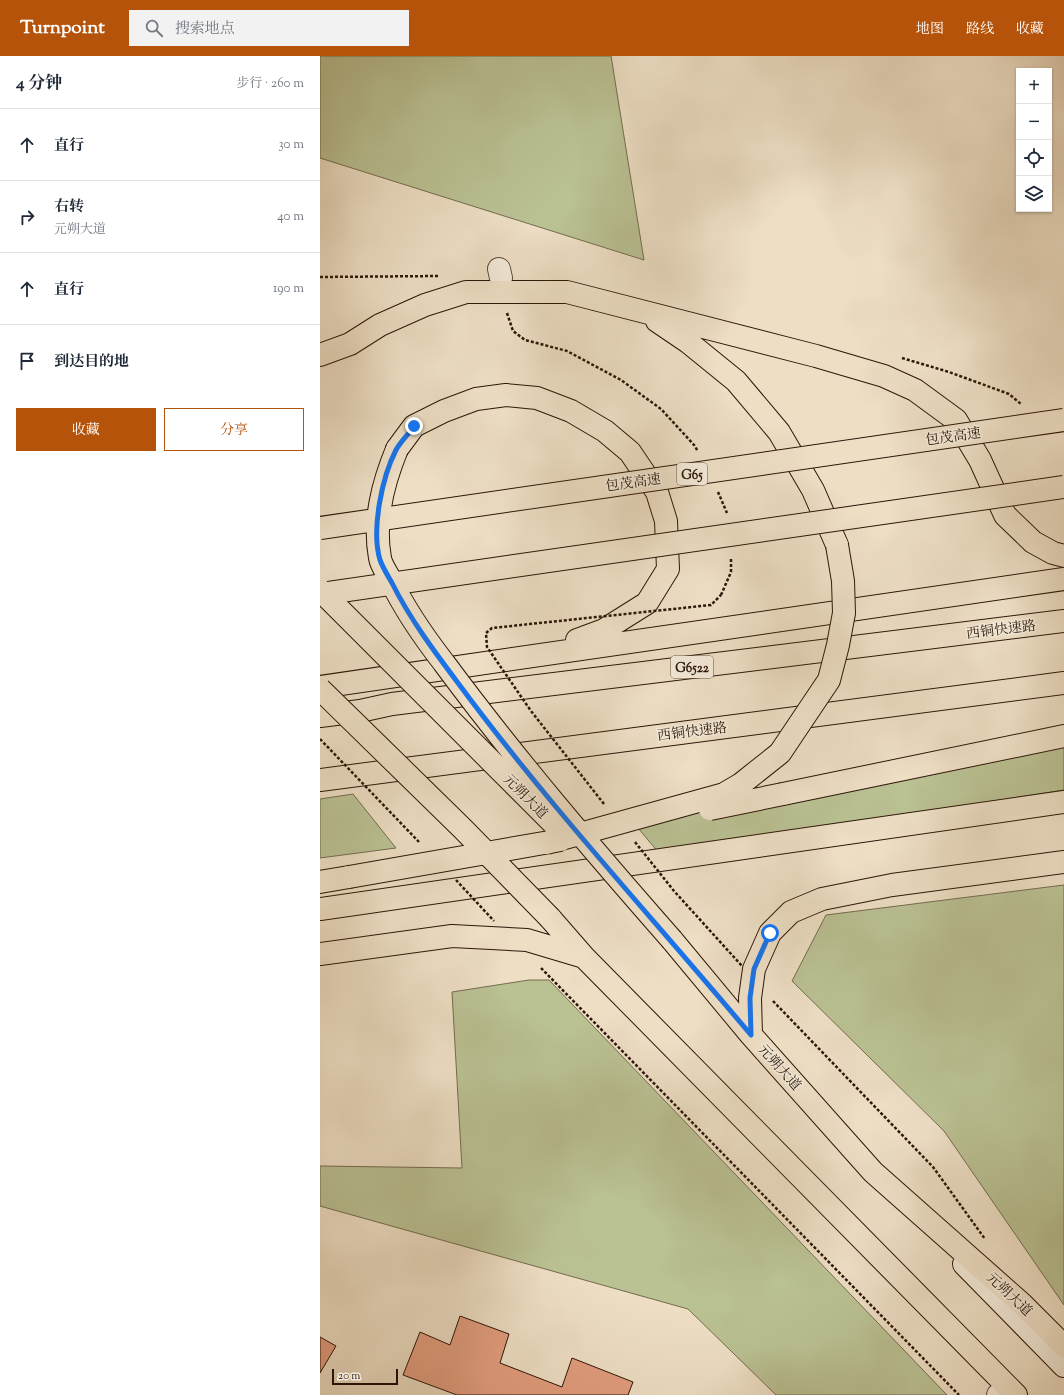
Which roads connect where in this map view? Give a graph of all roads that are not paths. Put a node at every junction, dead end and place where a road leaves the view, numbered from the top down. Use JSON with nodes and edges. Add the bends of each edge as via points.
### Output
{"nodes":[{"id":1,"x":647,"y":313,"type":"junction"},
{"id":2,"x":320,"y":356,"type":"edge"},
{"id":3,"x":1064,"y":420,"type":"edge"},
{"id":4,"x":1064,"y":487,"type":"edge"},
{"id":5,"x":320,"y":528,"type":"edge"},
{"id":6,"x":1064,"y":556,"type":"edge"},
{"id":7,"x":1064,"y":579,"type":"edge"},
{"id":8,"x":320,"y":590,"type":"edge"},
{"id":9,"x":320,"y":594,"type":"edge"},
{"id":10,"x":1064,"y":621,"type":"edge"},
{"id":11,"x":530,"y":656,"type":"junction"},
{"id":12,"x":1064,"y":682,"type":"edge"},
{"id":13,"x":320,"y":688,"type":"edge"},
{"id":14,"x":320,"y":716,"type":"edge"},
{"id":15,"x":1064,"y":736,"type":"edge"},
{"id":16,"x":320,"y":780,"type":"edge"},
{"id":17,"x":1064,"y":802,"type":"edge"},
{"id":18,"x":547,"y":843,"type":"junction"},
{"id":19,"x":1064,"y":862,"type":"edge"},
{"id":20,"x":320,"y":882,"type":"edge"},
{"id":21,"x":320,"y":909,"type":"edge"},
{"id":22,"x":672,"y":940,"type":"junction"},
{"id":23,"x":320,"y":954,"type":"edge"},
{"id":24,"x":584,"y":957,"type":"junction"},
{"id":25,"x":751,"y":1035,"type":"junction"},
{"id":26,"x":873,"y":1172,"type":"junction"},
{"id":27,"x":1064,"y":1346,"type":"edge"},
{"id":28,"x":1064,"y":1366,"type":"edge"},
{"id":29,"x":1008,"y":1394,"type":"edge"}],
"edges":[{"from":1,"to":2,"type":"main road","via":[[567,292],[466,292],[425,305],[380,325],[350,344]]},
{"from":1,"to":6,"type":"main road","via":[[816,356],[884,376],[915,390],[956,420],[980,460],[1005,515],[1033,542]]},
{"from":1,"to":18,"type":"main road","bridge":true,"via":[[736,381],[779,432],[813,490],[837,545],[843,581],[844,613],[838,645],[828,680],[780,753],[741,784],[724,794]]},
{"from":3,"to":5,"type":"main road","name":"包茂高速","number":"G65","bridge":true},
{"from":4,"to":9,"type":"main road","bridge":true},
{"from":7,"to":11,"type":"main road"},
{"from":8,"to":22,"type":"main road","name":"元朔大道","bridge":true},
{"from":10,"to":14,"type":"main road","name":"西铜快速路","number":"G6522","via":[[392,704]]},
{"from":11,"to":13,"type":"main road"},
{"from":11,"to":22,"type":"main road","bridge":true,"via":[[604,630],[647,603],[668,569],[666,521],[653,486],[630,452],[606,431],[571,411],[537,398],[506,395],[469,401],[414,426],[397,449],[382,492],[378,534],[380,559],[416,625],[480,712],[547,797]]},
{"from":12,"to":16,"type":"main road","name":"西铜快速路"},
{"from":13,"to":24,"type":"main road","bridge":true,"via":[[464,830],[550,918]]},
{"from":15,"to":18,"type":"main road","bridge":true},
{"from":17,"to":21,"type":"main road"},
{"from":18,"to":20,"type":"main road","bridge":true},
{"from":19,"to":25,"type":"main road","via":[[892,885],[822,898],[791,912],[770,933],[754,969],[747,972]]},
{"from":22,"to":25,"type":"main road","name":"元朔大道"},
{"from":23,"to":24,"type":"main road","via":[[452,936],[527,940]]},
{"from":24,"to":29,"type":"main road"},
{"from":25,"to":26,"type":"main road","name":"元朔大道"},
{"from":26,"to":27,"type":"main road","name":"元朔大道","via":[[1022,1304]]},
{"from":26,"to":28,"type":"main road"}]}
